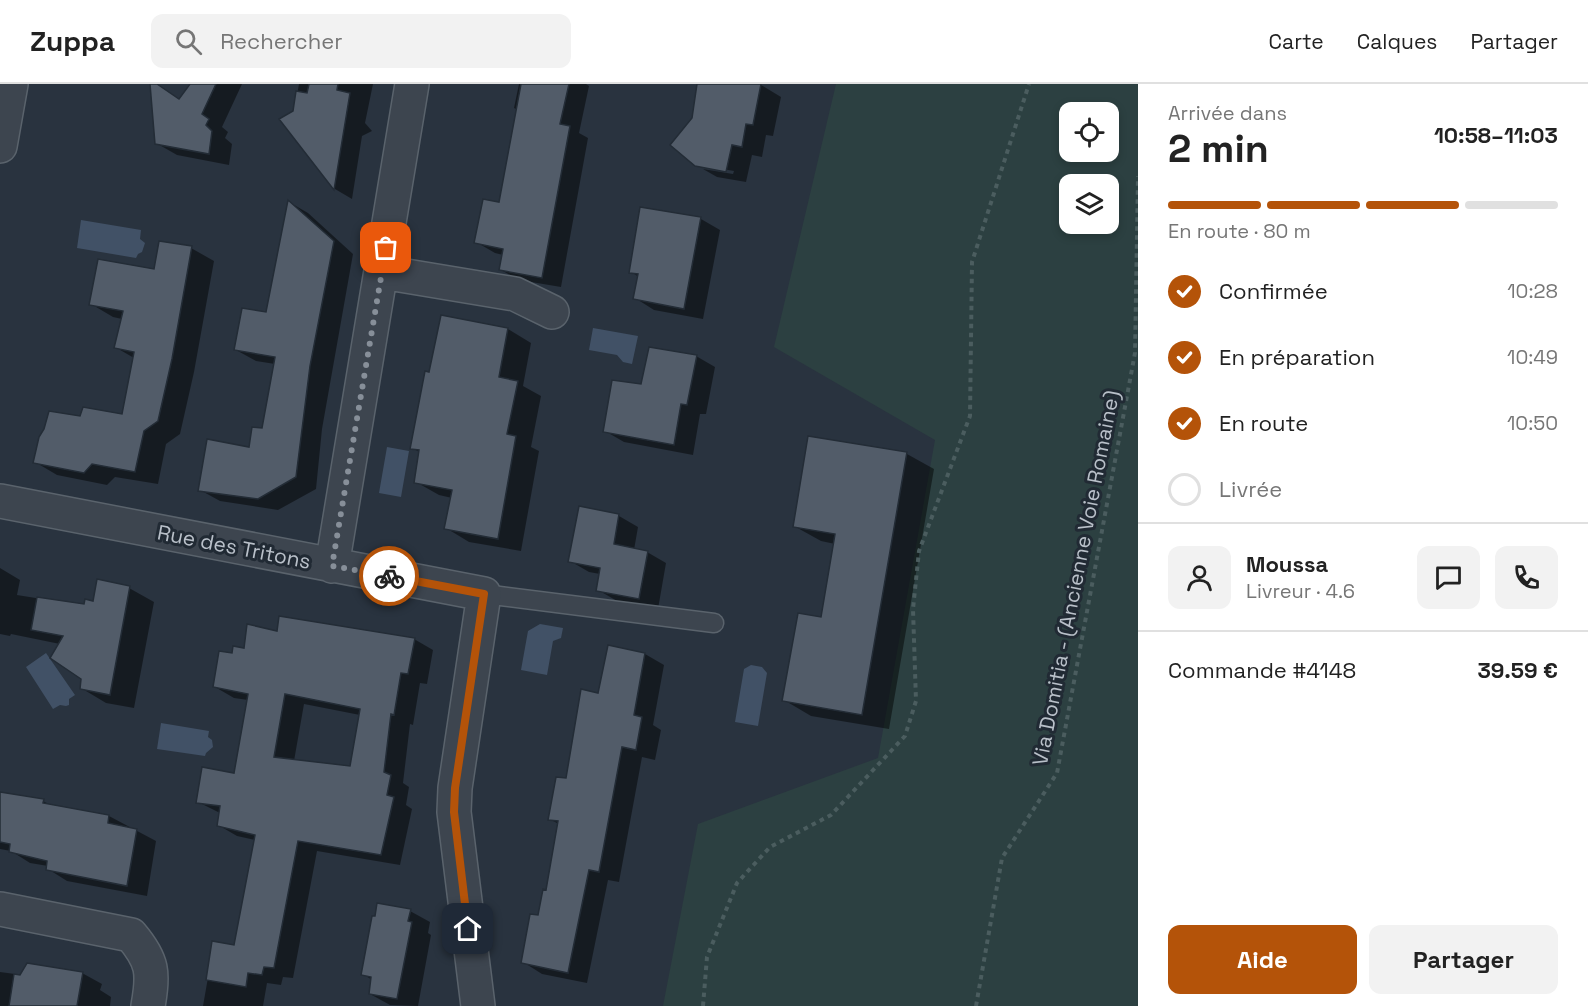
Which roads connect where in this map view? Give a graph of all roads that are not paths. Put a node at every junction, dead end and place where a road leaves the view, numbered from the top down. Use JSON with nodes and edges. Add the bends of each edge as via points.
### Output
{"nodes":[{"id":1,"x":11,"y":84,"type":"edge"},
{"id":2,"x":412,"y":84,"type":"edge"},
{"id":3,"x":0,"y":146,"type":"edge"},
{"id":4,"x":382,"y":272,"type":"junction"},
{"id":5,"x":552,"y":312,"type":"dead end"},
{"id":6,"x":0,"y":501,"type":"edge"},
{"id":7,"x":332,"y":566,"type":"junction"},
{"id":8,"x":484,"y":594,"type":"junction"},
{"id":9,"x":714,"y":623,"type":"dead end"},
{"id":10,"x":0,"y":909,"type":"edge"},
{"id":11,"x":148,"y":1006,"type":"edge"},
{"id":12,"x":478,"y":1006,"type":"edge"}],
"edges":[{"from":1,"to":3,"type":"street"},
{"from":2,"to":4,"type":"street"},
{"from":4,"to":5,"type":"street","via":[[515,294]]},
{"from":4,"to":7,"type":"street"},
{"from":6,"to":7,"type":"street","name":"Rue des Tritons"},
{"from":7,"to":8,"type":"street","name":"Rue des Tritons"},
{"from":8,"to":9,"type":"lane"},
{"from":8,"to":12,"type":"street","via":[[454,812]]},
{"from":10,"to":11,"type":"street","via":[[131,934],[144,950],[152,973]]}]}
